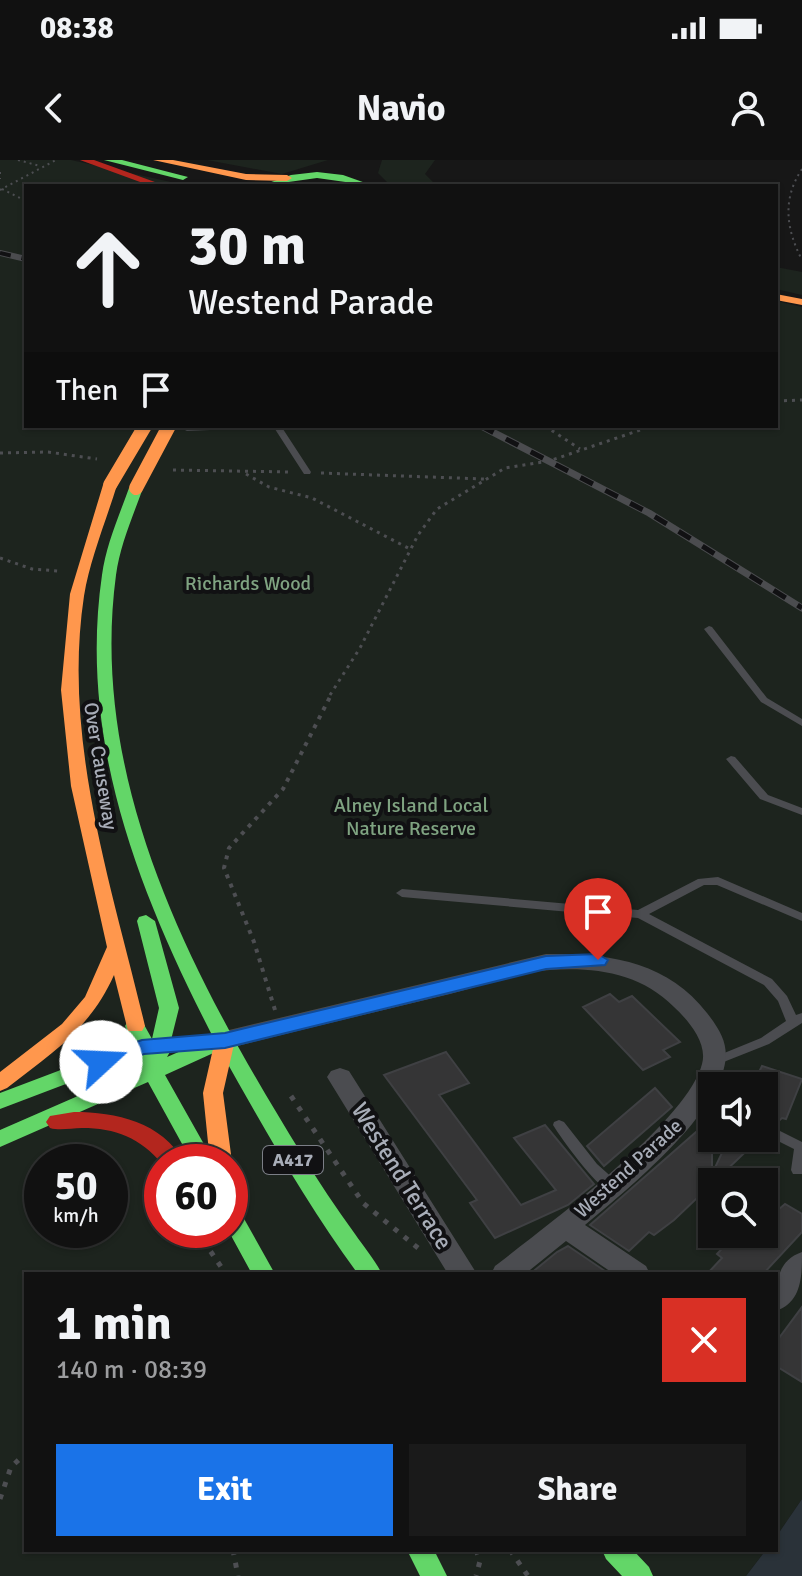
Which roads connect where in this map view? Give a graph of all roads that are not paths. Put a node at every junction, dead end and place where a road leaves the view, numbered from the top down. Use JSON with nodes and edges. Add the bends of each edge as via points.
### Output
{"nodes":[{"id":1,"x":85,"y":160,"type":"edge"},
{"id":2,"x":109,"y":160,"type":"edge"},
{"id":3,"x":158,"y":160,"type":"edge"},
{"id":4,"x":353,"y":161,"type":"edge"},
{"id":5,"x":292,"y":178,"type":"junction"},
{"id":6,"x":155,"y":184,"type":"edge"},
{"id":7,"x":202,"y":184,"type":"edge"},
{"id":8,"x":272,"y":184,"type":"edge"},
{"id":9,"x":365,"y":184,"type":"edge"},
{"id":10,"x":778,"y":297,"type":"edge"},
{"id":11,"x":802,"y":302,"type":"edge"},
{"id":12,"x":144,"y":428,"type":"edge"},
{"id":13,"x":177,"y":428,"type":"edge"},
{"id":14,"x":278,"y":428,"type":"edge"},
{"id":15,"x":307,"y":472,"type":"road end"},
{"id":16,"x":80,"y":572,"type":"junction"},
{"id":17,"x":109,"y":573,"type":"junction"},
{"id":18,"x":709,"y":629,"type":"dead end"},
{"id":19,"x":802,"y":723,"type":"edge"},
{"id":20,"x":731,"y":759,"type":"dead end"},
{"id":21,"x":802,"y":812,"type":"edge"},
{"id":22,"x":130,"y":829,"type":"junction"},
{"id":23,"x":402,"y":893,"type":"dead end"},
{"id":24,"x":640,"y":914,"type":"junction"},
{"id":25,"x":802,"y":917,"type":"edge"},
{"id":26,"x":116,"y":948,"type":"junction"},
{"id":27,"x":797,"y":1020,"type":"edge"},
{"id":28,"x":225,"y":1040,"type":"junction"},
{"id":29,"x":162,"y":1045,"type":"junction"},
{"id":30,"x":142,"y":1047,"type":"junction"},
{"id":31,"x":716,"y":1061,"type":"junction"},
{"id":32,"x":154,"y":1071,"type":"junction"},
{"id":33,"x":714,"y":1072,"type":"edge"},
{"id":34,"x":340,"y":1077,"type":"dead end"},
{"id":35,"x":0,"y":1083,"type":"edge"},
{"id":36,"x":0,"y":1101,"type":"edge"},
{"id":37,"x":698,"y":1107,"type":"edge"},
{"id":38,"x":559,"y":1125,"type":"dead end"},
{"id":39,"x":7,"y":1134,"type":"edge"},
{"id":40,"x":778,"y":1135,"type":"edge"},
{"id":41,"x":154,"y":1144,"type":"edge"},
{"id":42,"x":193,"y":1144,"type":"edge"},
{"id":43,"x":219,"y":1144,"type":"edge"},
{"id":44,"x":798,"y":1170,"type":"dead end"},
{"id":45,"x":611,"y":1185,"type":"junction"},
{"id":46,"x":565,"y":1226,"type":"junction"},
{"id":47,"x":248,"y":1246,"type":"edge"},
{"id":48,"x":231,"y":1248,"type":"edge"},
{"id":49,"x":802,"y":1263,"type":"edge"},
{"id":50,"x":261,"y":1270,"type":"edge"},
{"id":51,"x":370,"y":1272,"type":"edge"},
{"id":52,"x":462,"y":1272,"type":"edge"},
{"id":53,"x":508,"y":1272,"type":"edge"},
{"id":54,"x":633,"y":1272,"type":"edge"},
{"id":55,"x":778,"y":1296,"type":"edge"},
{"id":56,"x":617,"y":1552,"type":"edge"},
{"id":57,"x":422,"y":1553,"type":"edge"},
{"id":58,"x":434,"y":1576,"type":"edge"},
{"id":59,"x":640,"y":1576,"type":"edge"}],
"edges":[{"from":1,"to":6,"type":"main road"},
{"from":2,"to":7,"type":"main road"},
{"from":3,"to":5,"type":"main road","via":[[237,176]]},
{"from":4,"to":5,"type":"main road"},
{"from":4,"to":9,"type":"main road"},
{"from":5,"to":8,"type":"main road"},
{"from":5,"to":9,"type":"main road","via":[[330,176]]},
{"from":10,"to":11,"type":"main road"},
{"from":12,"to":16,"type":"main road","name":"Over Causeway","bridge":true,"via":[[110,485]]},
{"from":13,"to":17,"type":"main road","name":"Over Causeway","number":"A417","bridge":true,"via":[[136,488]]},
{"from":14,"to":15,"type":"lane"},
{"from":16,"to":17,"type":"main road"},
{"from":16,"to":26,"type":"main road","name":"Over Causeway","via":[[71,616],[67,689],[80,796]]},
{"from":17,"to":22,"type":"main road","name":"Over Causeway","number":"A417","via":[[102,685],[118,789]]},
{"from":18,"to":19,"type":"lane","via":[[764,700]]},
{"from":20,"to":21,"type":"lane","via":[[764,797]]},
{"from":22,"to":28,"type":"main road","name":"Over Causeway","number":"A417","via":[[170,936]]},
{"from":22,"to":29,"type":"main road","number":"A417","via":[[129,857],[169,1008]]},
{"from":23,"to":24,"type":"lane"},
{"from":24,"to":25,"type":"lane","via":[[702,882],[718,881]]},
{"from":24,"to":27,"type":"lane","via":[[768,982]]},
{"from":26,"to":30,"type":"main road","name":"Over Causeway"},
{"from":26,"to":35,"type":"main road","via":[[93,1000],[69,1029]]},
{"from":27,"to":31,"type":"lane","via":[[765,1041]]},
{"from":28,"to":29,"type":"main road"},
{"from":28,"to":31,"type":"street","via":[[546,962],[598,960],[642,973],[677,994],[706,1028]]},
{"from":28,"to":32,"type":"main road"},
{"from":28,"to":43,"type":"main road","via":[[213,1093]]},
{"from":28,"to":51,"type":"main road","number":"A417","via":[[315,1196]]},
{"from":29,"to":30,"type":"main road"},
{"from":29,"to":32,"type":"main road","number":"A417"},
{"from":30,"to":32,"type":"main road","name":"Over Causeway"},
{"from":30,"to":36,"type":"main road"},
{"from":31,"to":33,"type":"street","name":"Westend Parade"},
{"from":32,"to":39,"type":"main road"},
{"from":32,"to":42,"type":"main road","name":"Over Causeway"},
{"from":34,"to":52,"type":"street","name":"Westend Terrace"},
{"from":37,"to":45,"type":"street","name":"Westend Parade"},
{"from":38,"to":45,"type":"lane"},
{"from":39,"to":41,"type":"main road","via":[[64,1121],[116,1120]]},
{"from":40,"to":44,"type":"lane","via":[[801,1147]]},
{"from":45,"to":46,"type":"street","name":"Westend Parade"},
{"from":46,"to":53,"type":"street","name":"Westend Parade"},
{"from":46,"to":54,"type":"street"},
{"from":47,"to":50,"type":"main road"},
{"from":48,"to":50,"type":"main road"},
{"from":49,"to":55,"type":"street"},
{"from":56,"to":59,"type":"main road"},
{"from":57,"to":58,"type":"main road"}]}
